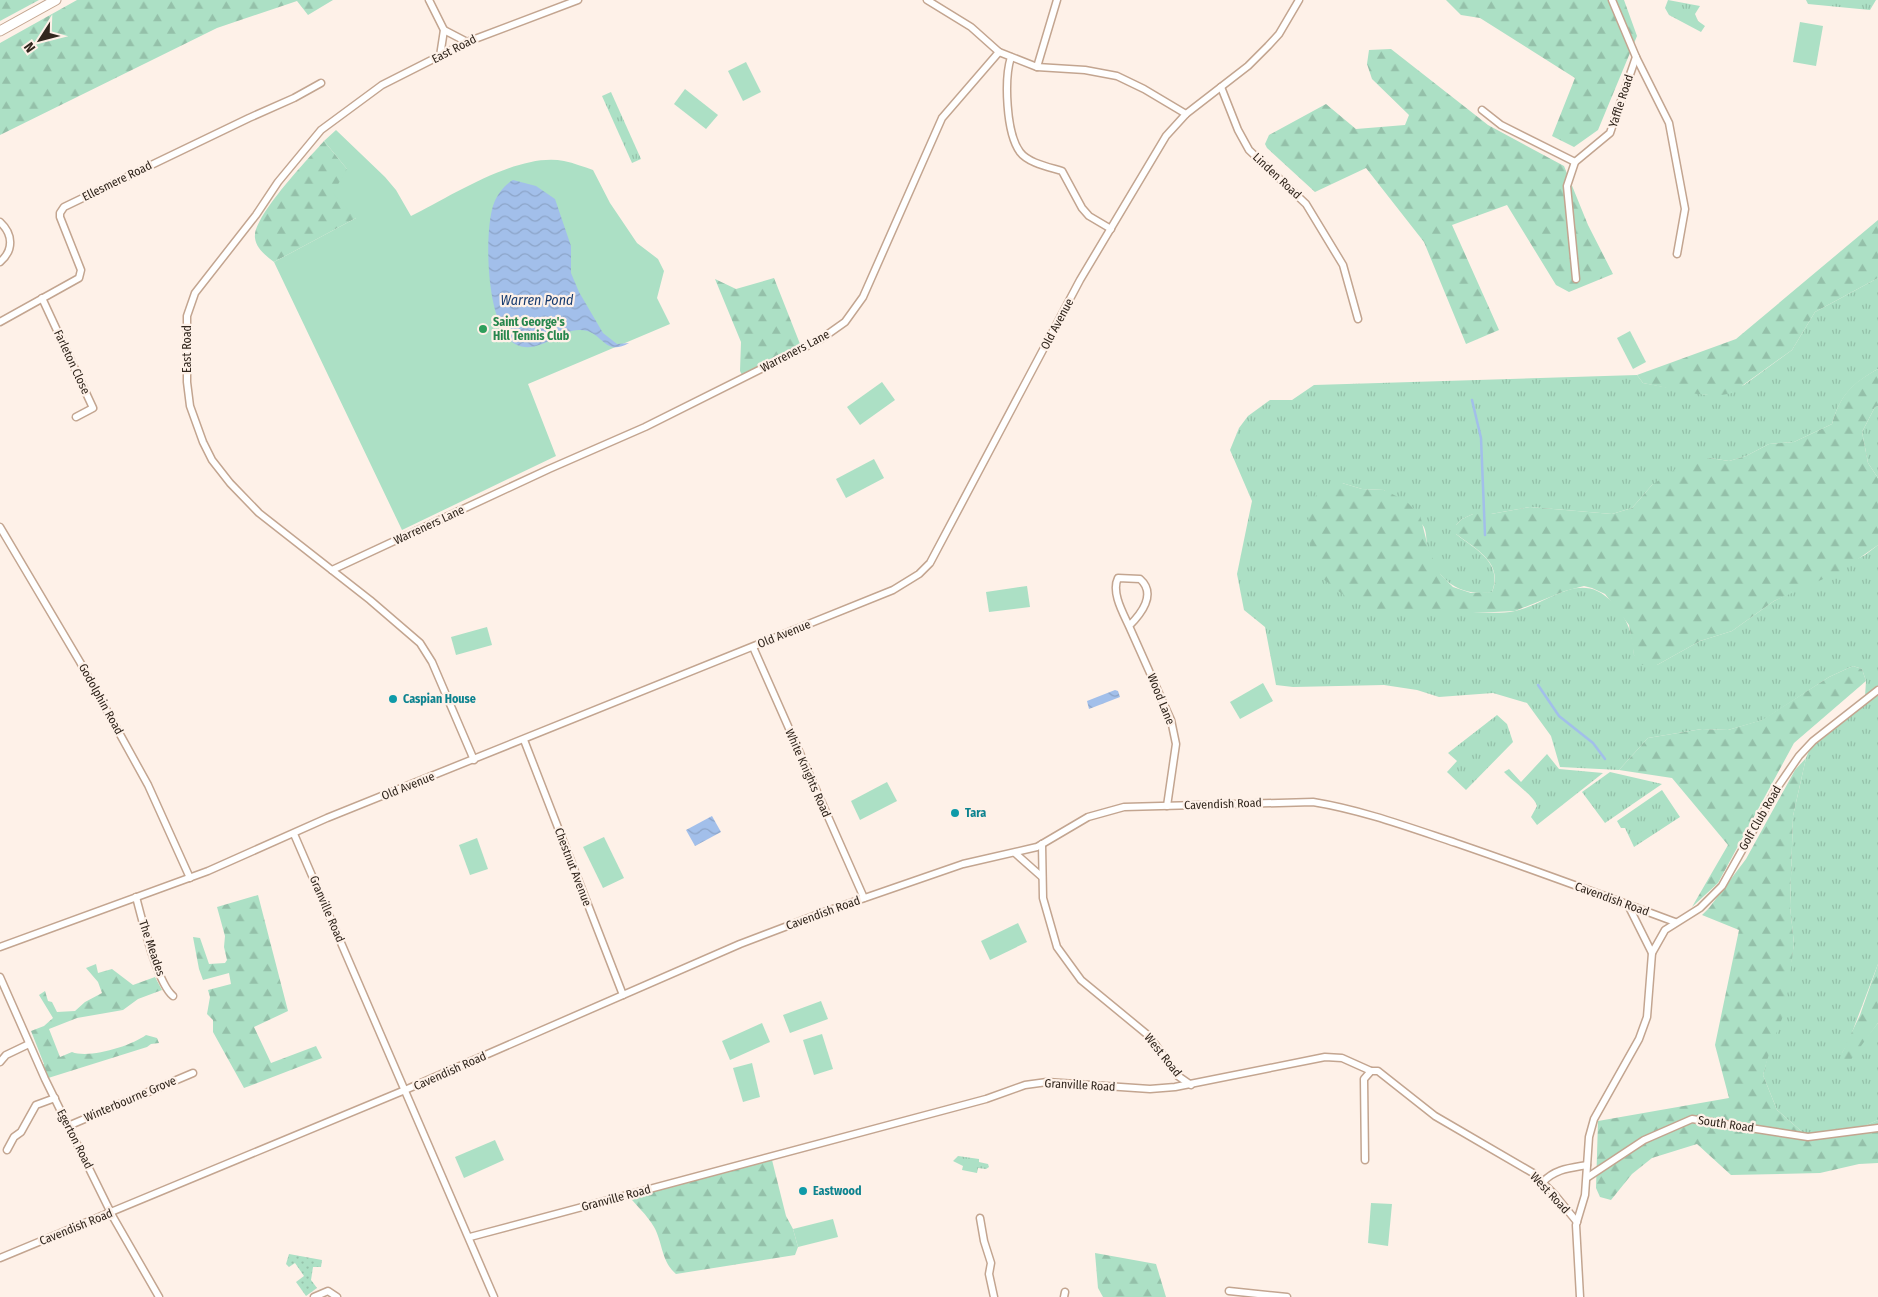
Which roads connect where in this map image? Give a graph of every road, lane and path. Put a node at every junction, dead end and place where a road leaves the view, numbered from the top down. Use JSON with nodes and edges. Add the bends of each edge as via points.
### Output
{"nodes":[{"id":1,"x":56,"y":0,"type":"edge"},
{"id":2,"x":429,"y":0,"type":"edge"},
{"id":3,"x":578,"y":0,"type":"edge"},
{"id":4,"x":927,"y":0,"type":"edge"},
{"id":5,"x":1056,"y":0,"type":"edge"},
{"id":6,"x":1299,"y":0,"type":"edge"},
{"id":7,"x":1612,"y":0,"type":"edge"},
{"id":8,"x":444,"y":30,"type":"junction"},
{"id":9,"x":0,"y":31,"type":"edge"},
{"id":10,"x":467,"y":42,"type":"junction"},
{"id":11,"x":999,"y":52,"type":"junction"},
{"id":12,"x":440,"y":56,"type":"junction"},
{"id":13,"x":1636,"y":57,"type":"junction"},
{"id":14,"x":1011,"y":58,"type":"junction"},
{"id":15,"x":1037,"y":67,"type":"junction"},
{"id":16,"x":321,"y":84,"type":"dead end"},
{"id":17,"x":1222,"y":87,"type":"junction"},
{"id":18,"x":1482,"y":110,"type":"dead end"},
{"id":19,"x":1186,"y":114,"type":"junction"},
{"id":20,"x":1575,"y":162,"type":"junction"},
{"id":21,"x":0,"y":222,"type":"edge"},
{"id":22,"x":1110,"y":229,"type":"junction"},
{"id":23,"x":1677,"y":254,"type":"dead end"},
{"id":24,"x":0,"y":262,"type":"edge"},
{"id":25,"x":1576,"y":278,"type":"dead end"},
{"id":26,"x":42,"y":298,"type":"junction"},
{"id":27,"x":1358,"y":319,"type":"dead end"},
{"id":28,"x":0,"y":322,"type":"edge"},
{"id":29,"x":76,"y":417,"type":"dead end"},
{"id":30,"x":0,"y":527,"type":"edge"},
{"id":31,"x":332,"y":570,"type":"junction"},
{"id":32,"x":1129,"y":626,"type":"junction"},
{"id":33,"x":753,"y":647,"type":"junction"},
{"id":34,"x":1878,"y":690,"type":"edge"},
{"id":35,"x":524,"y":740,"type":"junction"},
{"id":36,"x":474,"y":760,"type":"junction"},
{"id":37,"x":1167,"y":806,"type":"junction"},
{"id":38,"x":294,"y":834,"type":"junction"},
{"id":39,"x":1042,"y":844,"type":"junction"},
{"id":40,"x":1015,"y":853,"type":"junction"},
{"id":41,"x":1042,"y":877,"type":"junction"},
{"id":42,"x":190,"y":878,"type":"junction"},
{"id":43,"x":136,"y":897,"type":"junction"},
{"id":44,"x":864,"y":898,"type":"junction"},
{"id":45,"x":1628,"y":905,"type":"junction"},
{"id":46,"x":1675,"y":922,"type":"junction"},
{"id":47,"x":0,"y":948,"type":"edge"},
{"id":48,"x":1652,"y":953,"type":"junction"},
{"id":49,"x":0,"y":977,"type":"edge"},
{"id":50,"x":623,"y":995,"type":"junction"},
{"id":51,"x":173,"y":996,"type":"dead end"},
{"id":52,"x":29,"y":1044,"type":"junction"},
{"id":53,"x":0,"y":1062,"type":"edge"},
{"id":54,"x":1371,"y":1071,"type":"junction"},
{"id":55,"x":193,"y":1072,"type":"dead end"},
{"id":56,"x":1191,"y":1085,"type":"junction"},
{"id":57,"x":405,"y":1090,"type":"junction"},
{"id":58,"x":54,"y":1098,"type":"junction"},
{"id":59,"x":68,"y":1126,"type":"junction"},
{"id":60,"x":1878,"y":1128,"type":"edge"},
{"id":61,"x":7,"y":1150,"type":"dead end"},
{"id":62,"x":1365,"y":1160,"type":"dead end"},
{"id":63,"x":1587,"y":1165,"type":"junction"},
{"id":64,"x":1588,"y":1177,"type":"junction"},
{"id":65,"x":1543,"y":1182,"type":"junction"},
{"id":66,"x":112,"y":1213,"type":"junction"},
{"id":67,"x":980,"y":1218,"type":"dead end"},
{"id":68,"x":1577,"y":1222,"type":"junction"},
{"id":69,"x":470,"y":1238,"type":"junction"},
{"id":70,"x":0,"y":1258,"type":"edge"},
{"id":71,"x":1229,"y":1292,"type":"dead end"},
{"id":72,"x":1579,"y":1296,"type":"edge"},
{"id":73,"x":159,"y":1297,"type":"edge"},
{"id":74,"x":314,"y":1297,"type":"edge"},
{"id":75,"x":337,"y":1297,"type":"edge"},
{"id":76,"x":494,"y":1297,"type":"edge"},
{"id":77,"x":994,"y":1297,"type":"edge"},
{"id":78,"x":1287,"y":1297,"type":"edge"}],
"edges":[{"from":1,"to":9,"type":"main road"},
{"from":2,"to":8,"type":"street"},
{"from":3,"to":10,"type":"street","name":"East Road"},
{"from":4,"to":11,"type":"street","via":[[971,27]]},
{"from":5,"to":15,"type":"street"},
{"from":6,"to":17,"type":"street","name":"Old Avenue","via":[[1279,34]]},
{"from":7,"to":13,"type":"street","name":"Yaffle Road"},
{"from":8,"to":10,"type":"street"},
{"from":8,"to":12,"type":"street"},
{"from":10,"to":12,"type":"street","name":"East Road"},
{"from":11,"to":14,"type":"street"},
{"from":11,"to":31,"type":"street","name":"Warreners Lane","via":[[942,118],[863,297],[845,322],[821,340],[688,407]]},
{"from":12,"to":31,"type":"street","name":"East Road","via":[[375,90],[321,130],[195,293],[187,316],[190,406],[212,460],[259,513]]},
{"from":13,"to":20,"type":"street","name":"Yaffle Road","via":[[1610,133]]},
{"from":13,"to":23,"type":"street","via":[[1669,123],[1685,209]]},
{"from":14,"to":15,"type":"street"},
{"from":14,"to":22,"type":"street","via":[[1007,70],[1009,110],[1020,152],[1029,159],[1062,171],[1082,208]]},
{"from":15,"to":19,"type":"street","via":[[1117,76]]},
{"from":16,"to":26,"type":"street","name":"Ellesmere Road","via":[[64,207],[60,217],[81,274]]},
{"from":17,"to":19,"type":"street","name":"Old Avenue"},
{"from":17,"to":27,"type":"street","name":"Linden Road","via":[[1249,150],[1306,204],[1343,265]]},
{"from":18,"to":20,"type":"street","via":[[1501,125]]},
{"from":19,"to":22,"type":"street","name":"Old Avenue","via":[[1166,136]]},
{"from":20,"to":25,"type":"street","via":[[1567,186]]},
{"from":21,"to":24,"type":"street","via":[[6,228],[11,245]]},
{"from":22,"to":33,"type":"street","name":"Old Avenue","via":[[930,563],[893,590]]},
{"from":26,"to":28,"type":"street","name":"Ellesmere Road"},
{"from":26,"to":29,"type":"street","name":"Farleton Close","via":[[93,408]]},
{"from":30,"to":42,"type":"street","name":"Godolphin Road","via":[[148,785]]},
{"from":31,"to":36,"type":"street","name":"East Road","via":[[420,643],[432,662]]},
{"from":32,"to":32,"type":"street","name":"Wood Lane","via":[[1145,608],[1146,588],[1140,579],[1118,578],[1118,600]]},
{"from":32,"to":37,"type":"street","name":"Wood Lane","via":[[1171,720],[1176,744]]},
{"from":33,"to":35,"type":"street","name":"Old Avenue"},
{"from":33,"to":44,"type":"street","name":"White Knights Road"},
{"from":34,"to":46,"type":"street","name":"Golf Club Road","via":[[1804,751],[1777,788],[1722,886],[1700,908]]},
{"from":35,"to":36,"type":"street","name":"Old Avenue"},
{"from":35,"to":50,"type":"street","name":"Chestnut Avenue"},
{"from":36,"to":38,"type":"street","name":"Old Avenue"},
{"from":37,"to":39,"type":"street","name":"Cavendish Road","via":[[1107,810],[1077,822]]},
{"from":37,"to":45,"type":"street","name":"Cavendish Road","via":[[1313,802],[1332,805],[1368,813]]},
{"from":38,"to":42,"type":"street","name":"Old Avenue"},
{"from":38,"to":57,"type":"street","name":"Granville Road"},
{"from":39,"to":40,"type":"street","name":"Cavendish Road"},
{"from":39,"to":41,"type":"street","name":"West Road"},
{"from":40,"to":41,"type":"street"},
{"from":40,"to":44,"type":"street","name":"Cavendish Road","via":[[963,864]]},
{"from":41,"to":56,"type":"street","name":"West Road","via":[[1043,898],[1051,930],[1065,959],[1082,980],[1150,1036],[1178,1076]]},
{"from":42,"to":43,"type":"street","name":"Old Avenue"},
{"from":43,"to":47,"type":"street","name":"Old Avenue"},
{"from":43,"to":51,"type":"street","name":"The Meades","via":[[158,970]]},
{"from":44,"to":50,"type":"street","name":"Cavendish Road","via":[[740,944]]},
{"from":45,"to":46,"type":"street","name":"Cavendish Road"},
{"from":45,"to":48,"type":"street"},
{"from":46,"to":48,"type":"street","name":"Golf Club Road","via":[[1659,937]]},
{"from":48,"to":63,"type":"street","via":[[1644,1027],[1594,1119]]},
{"from":49,"to":52,"type":"street","name":"Egerton Road"},
{"from":50,"to":57,"type":"street","name":"Cavendish Road"},
{"from":52,"to":53,"type":"street"},
{"from":52,"to":58,"type":"street","name":"Egerton Road"},
{"from":54,"to":56,"type":"street","name":"West Road","via":[[1342,1058],[1325,1057]]},
{"from":54,"to":62,"type":"street","via":[[1364,1079],[1363,1089]]},
{"from":54,"to":65,"type":"street","name":"West Road","via":[[1378,1071],[1435,1116],[1534,1173]]},
{"from":55,"to":59,"type":"street","name":"Winterbourne Grove"},
{"from":56,"to":69,"type":"street","name":"Granville Road","via":[[1150,1089],[1047,1082],[1025,1085],[986,1099]]},
{"from":57,"to":66,"type":"street","name":"Cavendish Road"},
{"from":57,"to":69,"type":"street","name":"Granville Road"},
{"from":58,"to":59,"type":"street","name":"Egerton Road"},
{"from":58,"to":61,"type":"street","via":[[36,1105]]},
{"from":59,"to":66,"type":"street","name":"Egerton Road"},
{"from":60,"to":64,"type":"street","name":"South Road","via":[[1808,1137],[1692,1119],[1644,1140]]},
{"from":63,"to":64,"type":"street"},
{"from":63,"to":65,"type":"street","via":[[1560,1170]]},
{"from":64,"to":68,"type":"street"},
{"from":65,"to":68,"type":"street","name":"West Road"},
{"from":66,"to":70,"type":"street","name":"Cavendish Road"},
{"from":66,"to":73,"type":"street","name":"Egerton Road"},
{"from":67,"to":77,"type":"street","via":[[991,1263],[989,1274]]},
{"from":68,"to":72,"type":"street"},
{"from":69,"to":76,"type":"street"},
{"from":71,"to":78,"type":"street"},
{"from":74,"to":75,"type":"street","via":[[328,1291]]}]}
